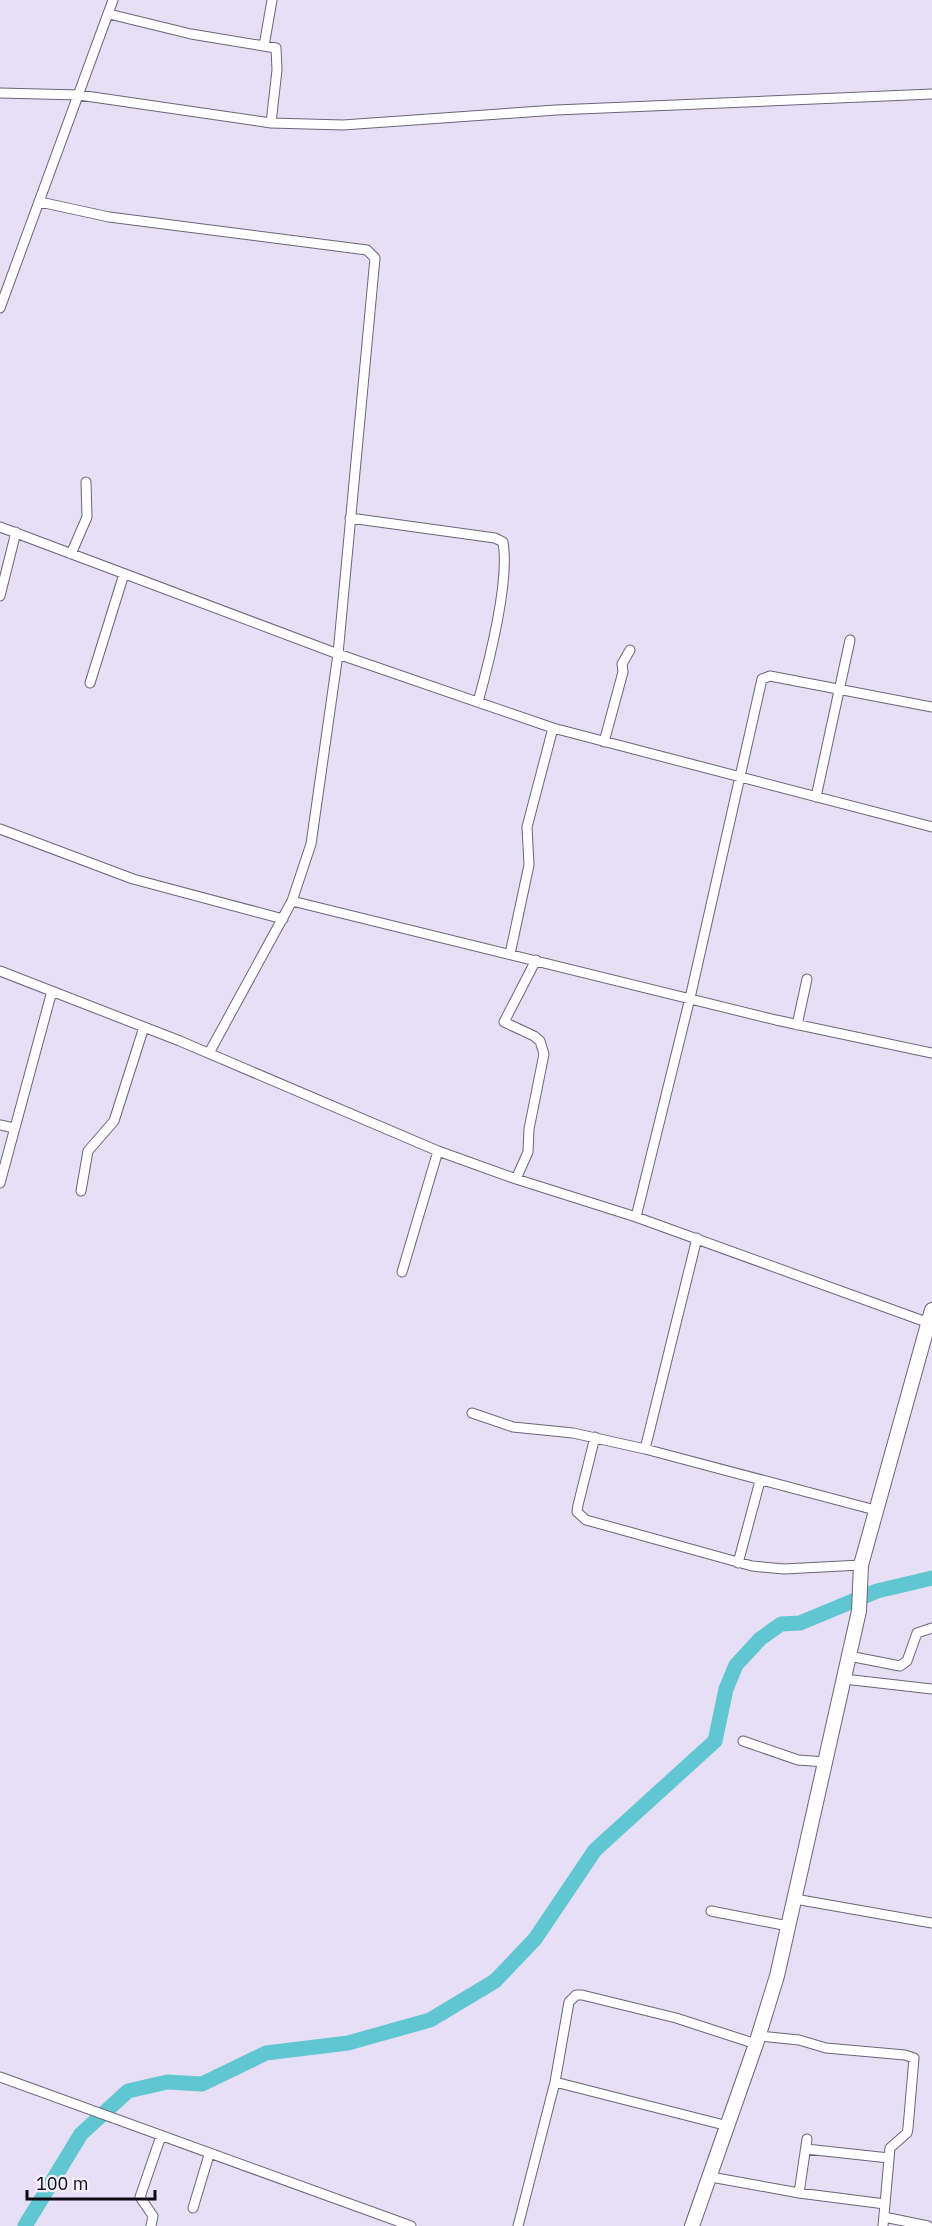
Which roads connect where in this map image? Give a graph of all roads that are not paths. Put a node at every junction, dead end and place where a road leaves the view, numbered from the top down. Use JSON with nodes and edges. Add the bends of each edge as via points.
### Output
{"nodes":[{"id":1,"x":113,"y":0,"type":"edge"},
{"id":2,"x":272,"y":0,"type":"edge"},
{"id":3,"x":109,"y":14,"type":"junction"},
{"id":4,"x":264,"y":46,"type":"junction"},
{"id":5,"x":0,"y":93,"type":"edge"},
{"id":6,"x":932,"y":94,"type":"edge"},
{"id":7,"x":79,"y":95,"type":"junction"},
{"id":8,"x":271,"y":123,"type":"junction"},
{"id":9,"x":40,"y":202,"type":"junction"},
{"id":10,"x":0,"y":308,"type":"edge"},
{"id":11,"x":86,"y":482,"type":"dead end"},
{"id":12,"x":350,"y":518,"type":"junction"},
{"id":13,"x":0,"y":527,"type":"edge"},
{"id":14,"x":16,"y":532,"type":"junction"},
{"id":15,"x":71,"y":554,"type":"junction"},
{"id":16,"x":124,"y":574,"type":"junction"},
{"id":17,"x":0,"y":596,"type":"edge"},
{"id":18,"x":850,"y":640,"type":"dead end"},
{"id":19,"x":630,"y":650,"type":"dead end"},
{"id":20,"x":338,"y":654,"type":"junction"},
{"id":21,"x":90,"y":683,"type":"dead end"},
{"id":22,"x":840,"y":690,"type":"junction"},
{"id":23,"x":478,"y":702,"type":"junction"},
{"id":24,"x":932,"y":707,"type":"edge"},
{"id":25,"x":553,"y":728,"type":"junction"},
{"id":26,"x":604,"y":742,"type":"junction"},
{"id":27,"x":738,"y":778,"type":"junction"},
{"id":28,"x":816,"y":797,"type":"junction"},
{"id":29,"x":932,"y":827,"type":"edge"},
{"id":30,"x":0,"y":829,"type":"edge"},
{"id":31,"x":292,"y":901,"type":"junction"},
{"id":32,"x":283,"y":919,"type":"junction"},
{"id":33,"x":510,"y":954,"type":"junction"},
{"id":34,"x":536,"y":960,"type":"junction"},
{"id":35,"x":0,"y":971,"type":"edge"},
{"id":36,"x":807,"y":979,"type":"dead end"},
{"id":37,"x":52,"y":991,"type":"junction"},
{"id":38,"x":690,"y":998,"type":"junction"},
{"id":39,"x":797,"y":1025,"type":"junction"},
{"id":40,"x":144,"y":1027,"type":"junction"},
{"id":41,"x":209,"y":1053,"type":"junction"},
{"id":42,"x":932,"y":1053,"type":"edge"},
{"id":43,"x":0,"y":1125,"type":"edge"},
{"id":44,"x":14,"y":1128,"type":"junction"},
{"id":45,"x":438,"y":1151,"type":"junction"},
{"id":46,"x":516,"y":1179,"type":"junction"},
{"id":47,"x":0,"y":1183,"type":"edge"},
{"id":48,"x":81,"y":1191,"type":"dead end"},
{"id":49,"x":636,"y":1217,"type":"junction"},
{"id":50,"x":697,"y":1238,"type":"junction"},
{"id":51,"x":402,"y":1272,"type":"dead end"},
{"id":52,"x":930,"y":1316,"type":"edge"},
{"id":53,"x":472,"y":1413,"type":"dead end"},
{"id":54,"x":594,"y":1437,"type":"junction"},
{"id":55,"x":645,"y":1449,"type":"junction"},
{"id":56,"x":760,"y":1481,"type":"junction"},
{"id":57,"x":875,"y":1510,"type":"junction"},
{"id":58,"x":738,"y":1563,"type":"junction"},
{"id":59,"x":861,"y":1564,"type":"junction"},
{"id":60,"x":932,"y":1628,"type":"edge"},
{"id":61,"x":849,"y":1656,"type":"junction"},
{"id":62,"x":844,"y":1679,"type":"junction"},
{"id":63,"x":932,"y":1689,"type":"edge"},
{"id":64,"x":743,"y":1741,"type":"dead end"},
{"id":65,"x":826,"y":1762,"type":"junction"},
{"id":66,"x":795,"y":1899,"type":"junction"},
{"id":67,"x":711,"y":1911,"type":"dead end"},
{"id":68,"x":932,"y":1923,"type":"edge"},
{"id":69,"x":788,"y":1926,"type":"junction"},
{"id":70,"x":758,"y":2040,"type":"junction"},
{"id":71,"x":0,"y":2077,"type":"edge"},
{"id":72,"x":555,"y":2082,"type":"junction"},
{"id":73,"x":728,"y":2126,"type":"junction"},
{"id":74,"x":161,"y":2136,"type":"junction"},
{"id":75,"x":209,"y":2155,"type":"junction"},
{"id":76,"x":889,"y":2158,"type":"junction"},
{"id":77,"x":711,"y":2177,"type":"junction"},
{"id":78,"x":800,"y":2193,"type":"junction"},
{"id":79,"x":885,"y":2204,"type":"junction"},
{"id":80,"x":194,"y":2208,"type":"dead end"},
{"id":81,"x":883,"y":2221,"type":"edge"},
{"id":82,"x":151,"y":2226,"type":"edge"},
{"id":83,"x":411,"y":2226,"type":"edge"},
{"id":84,"x":518,"y":2226,"type":"edge"},
{"id":85,"x":692,"y":2226,"type":"edge"},
{"id":86,"x":928,"y":2226,"type":"edge"}],
"edges":[{"from":1,"to":3,"type":"street"},
{"from":2,"to":4,"type":"street"},
{"from":3,"to":4,"type":"street","via":[[190,34]]},
{"from":3,"to":7,"type":"street"},
{"from":4,"to":8,"type":"street","via":[[278,51]]},
{"from":5,"to":7,"type":"street"},
{"from":6,"to":8,"type":"street","via":[[556,110],[363,124]]},
{"from":7,"to":8,"type":"street"},
{"from":7,"to":9,"type":"street"},
{"from":9,"to":10,"type":"street"},
{"from":9,"to":12,"type":"street","via":[[109,217],[372,252],[376,261]]},
{"from":11,"to":15,"type":"street","via":[[87,517]]},
{"from":12,"to":20,"type":"street"},
{"from":12,"to":23,"type":"street","via":[[503,542],[496,621]]},
{"from":13,"to":14,"type":"street"},
{"from":14,"to":15,"type":"street"},
{"from":14,"to":17,"type":"street"},
{"from":15,"to":16,"type":"street"},
{"from":16,"to":20,"type":"street"},
{"from":16,"to":21,"type":"street"},
{"from":18,"to":22,"type":"street"},
{"from":19,"to":26,"type":"street","via":[[622,664]]},
{"from":20,"to":23,"type":"street"},
{"from":20,"to":31,"type":"street","via":[[311,844]]},
{"from":22,"to":24,"type":"street"},
{"from":22,"to":27,"type":"street","via":[[770,676],[762,679]]},
{"from":22,"to":28,"type":"street"},
{"from":23,"to":25,"type":"street"},
{"from":25,"to":26,"type":"street"},
{"from":25,"to":33,"type":"street","via":[[527,827],[530,865]]},
{"from":26,"to":27,"type":"street"},
{"from":27,"to":28,"type":"street"},
{"from":27,"to":38,"type":"street"},
{"from":28,"to":29,"type":"street"},
{"from":30,"to":32,"type":"street","via":[[143,883]]},
{"from":31,"to":32,"type":"street"},
{"from":31,"to":33,"type":"street"},
{"from":32,"to":41,"type":"street"},
{"from":33,"to":34,"type":"street"},
{"from":34,"to":38,"type":"street"},
{"from":34,"to":46,"type":"street","via":[[504,1022],[534,1036],[544,1054],[528,1152]]},
{"from":35,"to":37,"type":"street"},
{"from":36,"to":39,"type":"street"},
{"from":37,"to":40,"type":"street"},
{"from":37,"to":44,"type":"street"},
{"from":38,"to":39,"type":"street"},
{"from":38,"to":49,"type":"street"},
{"from":39,"to":42,"type":"street"},
{"from":40,"to":41,"type":"street"},
{"from":40,"to":48,"type":"street","via":[[114,1121],[88,1151]]},
{"from":41,"to":45,"type":"street"},
{"from":43,"to":44,"type":"street"},
{"from":44,"to":47,"type":"street"},
{"from":45,"to":46,"type":"street"},
{"from":45,"to":51,"type":"street"},
{"from":46,"to":49,"type":"street"},
{"from":49,"to":50,"type":"street"},
{"from":50,"to":52,"type":"street"},
{"from":50,"to":55,"type":"street"},
{"from":52,"to":57,"type":"street"},
{"from":53,"to":54,"type":"street","via":[[527,1430]]},
{"from":54,"to":55,"type":"street"},
{"from":54,"to":58,"type":"street","via":[[578,1505],[580,1517]]},
{"from":55,"to":56,"type":"street"},
{"from":56,"to":57,"type":"street"},
{"from":56,"to":58,"type":"street"},
{"from":57,"to":59,"type":"street"},
{"from":58,"to":59,"type":"street","via":[[784,1569]]},
{"from":59,"to":61,"type":"street","via":[[859,1611]]},
{"from":60,"to":61,"type":"street","via":[[917,1633],[907,1661],[900,1666]]},
{"from":61,"to":62,"type":"street"},
{"from":62,"to":63,"type":"street"},
{"from":62,"to":65,"type":"street"},
{"from":64,"to":65,"type":"street","via":[[798,1760]]},
{"from":65,"to":66,"type":"street"},
{"from":66,"to":68,"type":"street"},
{"from":66,"to":69,"type":"street"},
{"from":67,"to":69,"type":"street"},
{"from":69,"to":70,"type":"street"},
{"from":70,"to":72,"type":"street","via":[[576,1995],[569,2002]]},
{"from":70,"to":73,"type":"street"},
{"from":70,"to":76,"type":"street","via":[[799,2040],[826,2048],[914,2058],[907,2133],[893,2143]]},
{"from":71,"to":74,"type":"street"},
{"from":72,"to":73,"type":"street"},
{"from":72,"to":84,"type":"street"},
{"from":73,"to":77,"type":"street"},
{"from":74,"to":75,"type":"street"},
{"from":74,"to":82,"type":"street","via":[[140,2197],[153,2216]]},
{"from":75,"to":80,"type":"street"},
{"from":75,"to":83,"type":"street"},
{"from":76,"to":78,"type":"street","via":[[807,2144]]},
{"from":76,"to":79,"type":"street"},
{"from":77,"to":78,"type":"street"},
{"from":77,"to":85,"type":"street"},
{"from":78,"to":79,"type":"street"},
{"from":79,"to":81,"type":"street"},
{"from":81,"to":86,"type":"street"}]}
